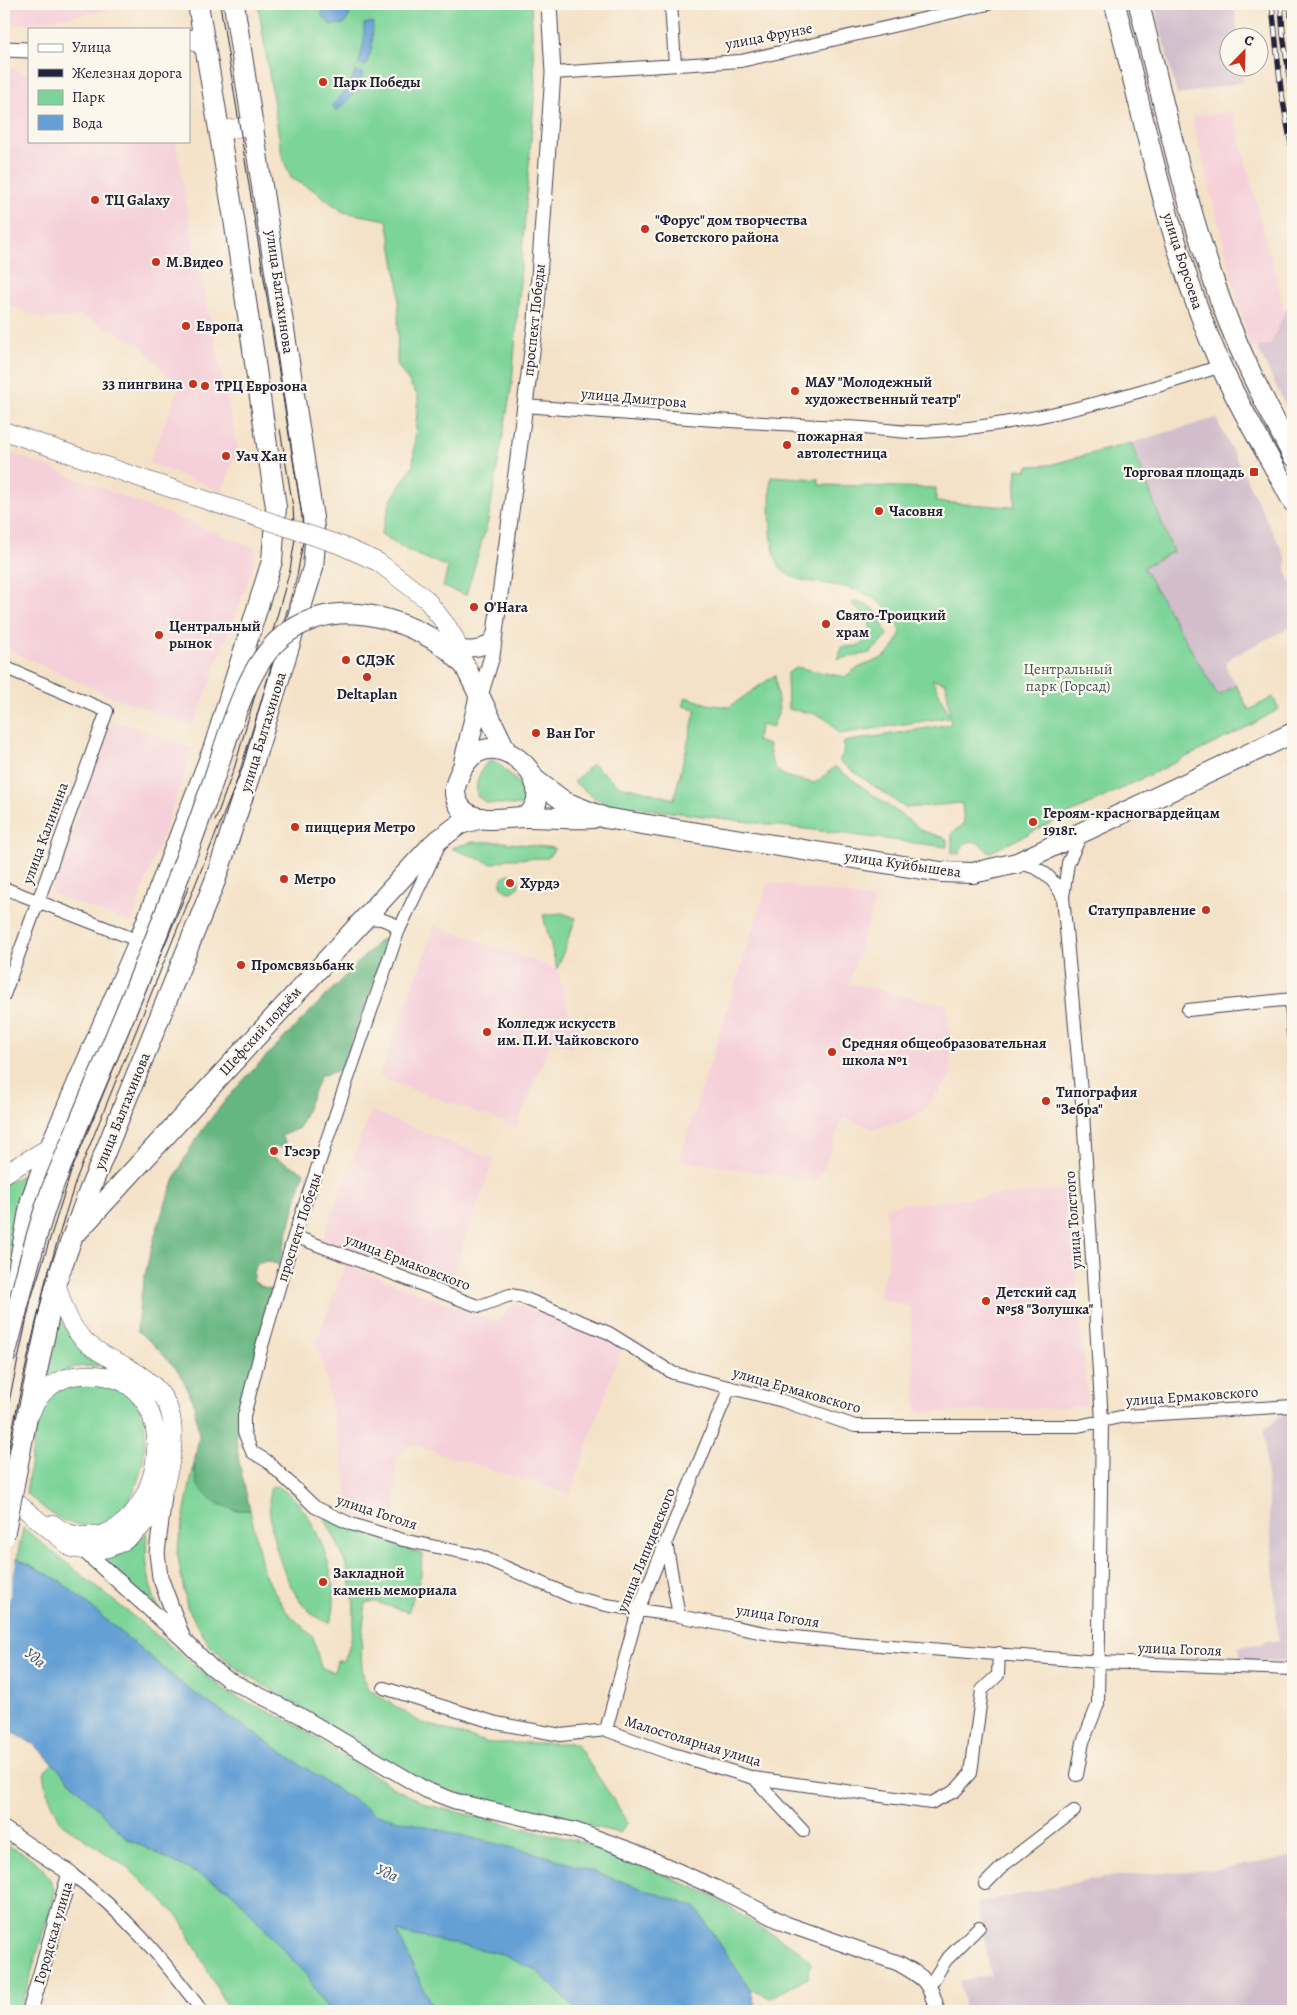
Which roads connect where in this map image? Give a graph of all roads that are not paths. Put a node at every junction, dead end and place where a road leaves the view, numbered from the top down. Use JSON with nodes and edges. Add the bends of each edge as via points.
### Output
{"nodes":[{"id":1,"x":198,"y":4,"type":"edge"},
{"id":2,"x":234,"y":4,"type":"edge"},
{"id":3,"x":549,"y":4,"type":"edge"},
{"id":4,"x":671,"y":4,"type":"edge"},
{"id":5,"x":988,"y":4,"type":"edge"},
{"id":6,"x":1116,"y":4,"type":"edge"},
{"id":7,"x":1139,"y":4,"type":"edge"},
{"id":8,"x":190,"y":39,"type":"edge"},
{"id":9,"x":4,"y":49,"type":"edge"},
{"id":10,"x":28,"y":50,"type":"edge"},
{"id":11,"x":206,"y":52,"type":"junction"},
{"id":12,"x":675,"y":65,"type":"junction"},
{"id":13,"x":553,"y":73,"type":"junction"},
{"id":14,"x":254,"y":125,"type":"junction"},
{"id":15,"x":219,"y":131,"type":"junction"},
{"id":16,"x":1221,"y":366,"type":"junction"},
{"id":17,"x":524,"y":406,"type":"junction"},
{"id":18,"x":4,"y":430,"type":"edge"},
{"id":19,"x":1293,"y":456,"type":"edge"},
{"id":20,"x":1293,"y":502,"type":"edge"},
{"id":21,"x":495,"y":634,"type":"junction"},
{"id":22,"x":455,"y":644,"type":"junction"},
{"id":23,"x":4,"y":667,"type":"edge"},
{"id":24,"x":479,"y":699,"type":"junction"},
{"id":25,"x":1293,"y":733,"type":"edge"},
{"id":26,"x":506,"y":751,"type":"junction"},
{"id":27,"x":462,"y":769,"type":"junction"},
{"id":28,"x":534,"y":779,"type":"junction"},
{"id":29,"x":526,"y":816,"type":"junction"},
{"id":30,"x":482,"y":818,"type":"junction"},
{"id":31,"x":605,"y":818,"type":"junction"},
{"id":32,"x":1082,"y":833,"type":"junction"},
{"id":33,"x":444,"y":835,"type":"junction"},
{"id":34,"x":1017,"y":863,"type":"junction"},
{"id":35,"x":4,"y":888,"type":"edge"},
{"id":36,"x":1063,"y":896,"type":"junction"},
{"id":37,"x":36,"y":902,"type":"junction"},
{"id":38,"x":364,"y":918,"type":"junction"},
{"id":39,"x":398,"y":932,"type":"junction"},
{"id":40,"x":139,"y":941,"type":"junction"},
{"id":41,"x":4,"y":995,"type":"edge"},
{"id":42,"x":1292,"y":999,"type":"edge"},
{"id":43,"x":1188,"y":1010,"type":"dead end"},
{"id":44,"x":1293,"y":1034,"type":"edge"},
{"id":45,"x":50,"y":1147,"type":"junction"},
{"id":46,"x":4,"y":1174,"type":"edge"},
{"id":47,"x":294,"y":1236,"type":"junction"},
{"id":48,"x":71,"y":1239,"type":"junction"},
{"id":49,"x":56,"y":1282,"type":"junction"},
{"id":50,"x":9,"y":1283,"type":"edge"},
{"id":51,"x":4,"y":1360,"type":"edge"},
{"id":52,"x":730,"y":1387,"type":"junction"},
{"id":53,"x":1293,"y":1406,"type":"edge"},
{"id":54,"x":1102,"y":1421,"type":"junction"},
{"id":55,"x":24,"y":1432,"type":"junction"},
{"id":56,"x":288,"y":1480,"type":"joint"},
{"id":57,"x":4,"y":1483,"type":"edge"},
{"id":58,"x":165,"y":1490,"type":"junction"},
{"id":59,"x":4,"y":1492,"type":"edge"},
{"id":60,"x":61,"y":1531,"type":"junction"},
{"id":61,"x":4,"y":1536,"type":"edge"},
{"id":62,"x":666,"y":1541,"type":"junction"},
{"id":63,"x":78,"y":1550,"type":"junction"},
{"id":64,"x":638,"y":1610,"type":"junction"},
{"id":65,"x":679,"y":1616,"type":"junction"},
{"id":66,"x":184,"y":1640,"type":"junction"},
{"id":67,"x":999,"y":1653,"type":"junction"},
{"id":68,"x":1100,"y":1662,"type":"junction"},
{"id":69,"x":1293,"y":1669,"type":"edge"},
{"id":70,"x":384,"y":1688,"type":"dead end"},
{"id":71,"x":606,"y":1730,"type":"junction"},
{"id":72,"x":1077,"y":1775,"type":"dead end"},
{"id":73,"x":754,"y":1778,"type":"junction"},
{"id":74,"x":1074,"y":1811,"type":"dead end"},
{"id":75,"x":4,"y":1829,"type":"edge"},
{"id":76,"x":803,"y":1831,"type":"dead end"},
{"id":77,"x":70,"y":1873,"type":"junction"},
{"id":78,"x":985,"y":1884,"type":"dead end"},
{"id":79,"x":979,"y":1927,"type":"dead end"},
{"id":80,"x":930,"y":1985,"type":"junction"},
{"id":81,"x":30,"y":2011,"type":"edge"},
{"id":82,"x":202,"y":2011,"type":"edge"},
{"id":83,"x":937,"y":2011,"type":"edge"}],
"edges":[{"from":1,"to":11,"type":"main road"},
{"from":2,"to":14,"type":"main road","name":"улица Балтахинова"},
{"from":3,"to":13,"type":"street","name":"проспект Победы"},
{"from":4,"to":12,"type":"street"},
{"from":5,"to":12,"type":"street","name":"улица Фрунзе","via":[[742,62]]},
{"from":6,"to":16,"type":"main road","name":"улица Борсоева","via":[[1167,216],[1188,282]]},
{"from":7,"to":19,"type":"main road","name":"улица Борсоева","via":[[1212,279],[1244,357]]},
{"from":8,"to":11,"type":"street"},
{"from":9,"to":10,"type":"street"},
{"from":11,"to":15,"type":"main road"},
{"from":12,"to":13,"type":"street","name":"улица Фрунзе"},
{"from":13,"to":17,"type":"street","name":"проспект Победы","via":[[536,321]]},
{"from":14,"to":15,"type":"main road"},
{"from":14,"to":48,"type":"main road","name":"улица Балтахинова","via":[[313,518],[313,568],[215,881]]},
{"from":15,"to":40,"type":"main road","via":[[276,507],[275,534],[272,561],[214,747]]},
{"from":16,"to":17,"type":"street","name":"улица Дмитрова","via":[[1051,413],[971,428],[921,432],[742,423]]},
{"from":16,"to":20,"type":"main road","name":"улица Борсоева"},
{"from":17,"to":21,"type":"street","name":"проспект Победы"},
{"from":18,"to":22,"type":"main road","bridge":true,"via":[[312,535],[378,562],[426,600]]},
{"from":21,"to":22,"type":"street","via":[[487,645]]},
{"from":21,"to":24,"type":"street","name":"проспект Победы"},
{"from":22,"to":24,"type":"main road","name":"улица Куйбышева"},
{"from":22,"to":51,"type":"main road","bridge":true,"via":[[385,618],[355,613],[332,614],[308,621],[288,633],[262,660],[243,698],[158,931],[47,1200]]},
{"from":23,"to":37,"type":"street","name":"улица Калинина","via":[[107,712]]},
{"from":24,"to":26,"type":"main road","name":"улица Куйбышева"},
{"from":24,"to":27,"type":"main road","name":"улица Куйбышева"},
{"from":25,"to":32,"type":"main road","name":"улица Куйбышева"},
{"from":26,"to":27,"type":"main road","via":[[493,748],[481,751]]},
{"from":26,"to":28,"type":"main road","name":"улица Куйбышева"},
{"from":27,"to":30,"type":"main road","name":"улица Куйбышева","via":[[455,787],[456,798],[464,811]]},
{"from":28,"to":29,"type":"main road","via":[[539,800]]},
{"from":28,"to":31,"type":"main road","name":"улица Куйбышева","via":[[565,802]]},
{"from":29,"to":30,"type":"main road","name":"улица Куйбышева","via":[[516,819]]},
{"from":29,"to":31,"type":"main road","name":"улица Куйбышева"},
{"from":30,"to":33,"type":"main road","name":"Шефский подъём","via":[[460,824]]},
{"from":31,"to":34,"type":"main road","name":"улица Куйбышева","via":[[941,872],[973,873]]},
{"from":32,"to":34,"type":"main road","name":"улица Куйбышева"},
{"from":32,"to":36,"type":"street","name":"улица Толстого","via":[[1068,863]]},
{"from":33,"to":38,"type":"main road","name":"Шефский подъём"},
{"from":33,"to":39,"type":"street","name":"проспект Победы"},
{"from":34,"to":36,"type":"street","name":"улица Толстого","via":[[1044,871],[1054,880]]},
{"from":35,"to":37,"type":"street"},
{"from":36,"to":54,"type":"street","name":"улица Толстого","via":[[1083,1113]]},
{"from":37,"to":40,"type":"street"},
{"from":37,"to":41,"type":"street","name":"улица Калинина"},
{"from":38,"to":39,"type":"street","via":[[394,924]]},
{"from":38,"to":48,"type":"main road","name":"Шефский подъём"},
{"from":39,"to":47,"type":"street","name":"проспект Победы"},
{"from":40,"to":45,"type":"main road"},
{"from":42,"to":43,"type":"street"},
{"from":42,"to":44,"type":"street"},
{"from":45,"to":46,"type":"main road"},
{"from":45,"to":50,"type":"main road","via":[[31,1200]]},
{"from":47,"to":52,"type":"street","name":"улица Ермаковского","via":[[480,1306],[510,1295],[522,1297],[609,1333],[673,1373]]},
{"from":47,"to":56,"type":"street","name":"проспект Победы","via":[[244,1416],[244,1432],[252,1452],[267,1460]]},
{"from":48,"to":49,"type":"main road","name":"улица Балтахинова"},
{"from":49,"to":55,"type":"main road","name":"улица Балтахинова"},
{"from":49,"to":58,"type":"main road","via":[[69,1318],[84,1341],[145,1377],[164,1397],[171,1412],[174,1434]]},
{"from":50,"to":51,"type":"main road"},
{"from":52,"to":54,"type":"street","name":"улица Ермаковского","via":[[855,1426],[1078,1426]]},
{"from":52,"to":62,"type":"street","name":"улица Ляпидевского"},
{"from":53,"to":54,"type":"street","name":"улица Ермаковского","via":[[1125,1416]]},
{"from":54,"to":68,"type":"street","name":"улица Толстого"},
{"from":55,"to":60,"type":"main road","via":[[34,1401],[54,1384],[78,1375],[107,1375],[119,1379],[141,1396],[152,1417],[156,1439],[151,1477],[133,1512],[114,1529],[94,1536]]},
{"from":55,"to":61,"type":"main road","name":"улица Балтахинова","bridge":true},
{"from":56,"to":64,"type":"street","name":"улица Гоголя","via":[[316,1507],[351,1524],[403,1540],[480,1556],[574,1597]]},
{"from":57,"to":60,"type":"main road"},
{"from":58,"to":63,"type":"main road","via":[[151,1516],[133,1535],[112,1547]]},
{"from":58,"to":66,"type":"street","via":[[157,1553],[159,1569],[169,1606]]},
{"from":59,"to":63,"type":"main road"},
{"from":60,"to":63,"type":"street"},
{"from":62,"to":64,"type":"street","name":"улица Ляпидевского"},
{"from":62,"to":65,"type":"street"},
{"from":63,"to":66,"type":"street"},
{"from":64,"to":65,"type":"street","name":"улица Гоголя"},
{"from":64,"to":71,"type":"street","name":"улица Ляпидевского"},
{"from":65,"to":67,"type":"street","name":"улица Гоголя","via":[[775,1634]]},
{"from":66,"to":80,"type":"street","via":[[227,1679],[299,1715],[426,1790],[455,1801],[577,1831],[633,1851],[786,1924],[898,1963]]},
{"from":67,"to":68,"type":"street","name":"улица Гоголя"},
{"from":67,"to":73,"type":"street","name":"Малостолярная улица","via":[[998,1675],[982,1690],[971,1773],[955,1791],[931,1803]]},
{"from":68,"to":69,"type":"street","name":"улица Гоголя"},
{"from":68,"to":72,"type":"street","name":"улица Толстого","via":[[1098,1704],[1083,1742]]},
{"from":70,"to":71,"type":"street","name":"Малостолярная улица","via":[[496,1722],[561,1736]]},
{"from":71,"to":73,"type":"street","name":"Малостолярная улица"},
{"from":73,"to":76,"type":"street"},
{"from":74,"to":78,"type":"street","via":[[1005,1864]]},
{"from":75,"to":77,"type":"street","name":"Городская улица"},
{"from":77,"to":81,"type":"street","name":"Городская улица"},
{"from":77,"to":82,"type":"street","via":[[100,1894],[127,1920],[170,1968]]},
{"from":79,"to":80,"type":"street","via":[[946,1960]]},
{"from":80,"to":83,"type":"street"}]}
